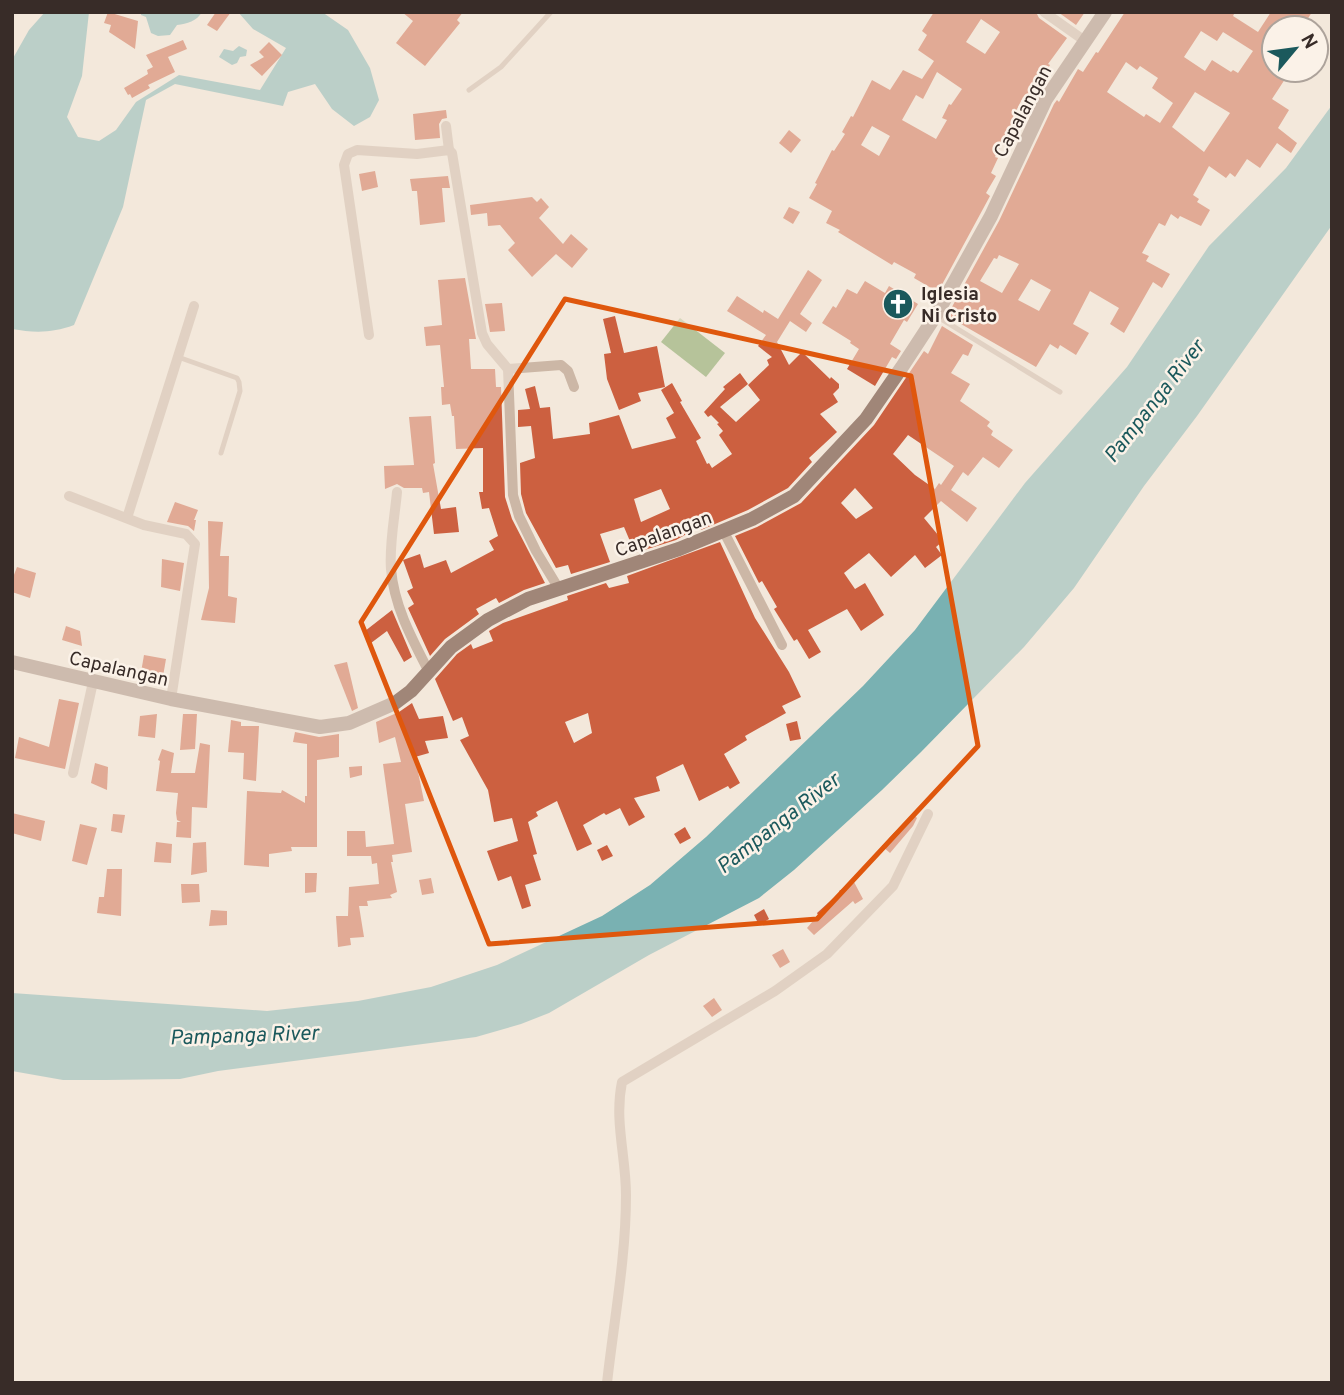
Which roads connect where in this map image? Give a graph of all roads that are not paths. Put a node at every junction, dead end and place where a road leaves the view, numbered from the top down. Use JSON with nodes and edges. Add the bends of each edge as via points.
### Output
{"nodes":[{"id":1,"x":551,"y":12,"type":"edge"},
{"id":2,"x":1044,"y":12,"type":"edge"},
{"id":3,"x":1105,"y":12,"type":"edge"},
{"id":4,"x":1085,"y":41,"type":"junction"},
{"id":5,"x":469,"y":90,"type":"dead end"},
{"id":6,"x":446,"y":127,"type":"dead end"},
{"id":7,"x":449,"y":150,"type":"junction"},
{"id":8,"x":194,"y":306,"type":"dead end"},
{"id":9,"x":936,"y":315,"type":"junction"},
{"id":10,"x":369,"y":335,"type":"dead end"},
{"id":11,"x":178,"y":357,"type":"junction"},
{"id":12,"x":508,"y":369,"type":"junction"},
{"id":13,"x":574,"y":387,"type":"dead end"},
{"id":14,"x":1060,"y":392,"type":"dead end"},
{"id":15,"x":221,"y":453,"type":"dead end"},
{"id":16,"x":397,"y":492,"type":"dead end"},
{"id":17,"x":69,"y":496,"type":"dead end"},
{"id":18,"x":127,"y":519,"type":"junction"},
{"id":19,"x":724,"y":532,"type":"junction"},
{"id":20,"x":559,"y":589,"type":"junction"},
{"id":21,"x":782,"y":645,"type":"dead end"},
{"id":22,"x":12,"y":662,"type":"edge"},
{"id":23,"x":429,"y":672,"type":"junction"},
{"id":24,"x":93,"y":682,"type":"junction"},
{"id":25,"x":171,"y":699,"type":"junction"},
{"id":26,"x":73,"y":773,"type":"dead end"},
{"id":27,"x":928,"y":814,"type":"dead end"},
{"id":28,"x":607,"y":1383,"type":"edge"}],
"edges":[{"from":1,"to":5,"type":"lane","via":[[501,67]]},
{"from":2,"to":4,"type":"street"},
{"from":3,"to":4,"type":"street","name":"Capalangan"},
{"from":4,"to":9,"type":"street","name":"Capalangan","via":[[1046,99],[991,216]]},
{"from":6,"to":7,"type":"street"},
{"from":7,"to":10,"type":"street","via":[[417,154],[357,150],[348,154],[344,164]]},
{"from":7,"to":12,"type":"street","via":[[482,332]]},
{"from":8,"to":11,"type":"street"},
{"from":9,"to":14,"type":"lane"},
{"from":9,"to":19,"type":"street","name":"Capalangan","via":[[866,418],[820,470],[794,496]]},
{"from":11,"to":15,"type":"lane","via":[[237,377],[240,391]]},
{"from":11,"to":18,"type":"street"},
{"from":12,"to":13,"type":"street","via":[[561,365]]},
{"from":12,"to":20,"type":"street","via":[[513,495],[525,530]]},
{"from":16,"to":23,"type":"street","via":[[391,565],[394,593]]},
{"from":17,"to":18,"type":"street"},
{"from":18,"to":25,"type":"street","via":[[186,534],[195,544]]},
{"from":19,"to":20,"type":"street","name":"Capalangan"},
{"from":19,"to":21,"type":"street"},
{"from":20,"to":23,"type":"street","name":"Capalangan","via":[[488,620],[452,647]]},
{"from":22,"to":24,"type":"street","name":"Capalangan"},
{"from":23,"to":25,"type":"street","name":"Capalangan","via":[[395,703],[349,723],[320,727]]},
{"from":24,"to":25,"type":"street","name":"Capalangan"},
{"from":24,"to":26,"type":"street"},
{"from":27,"to":28,"type":"street","via":[[893,886],[827,954],[775,992],[622,1082],[618,1102],[626,1192],[624,1262]]}]}
